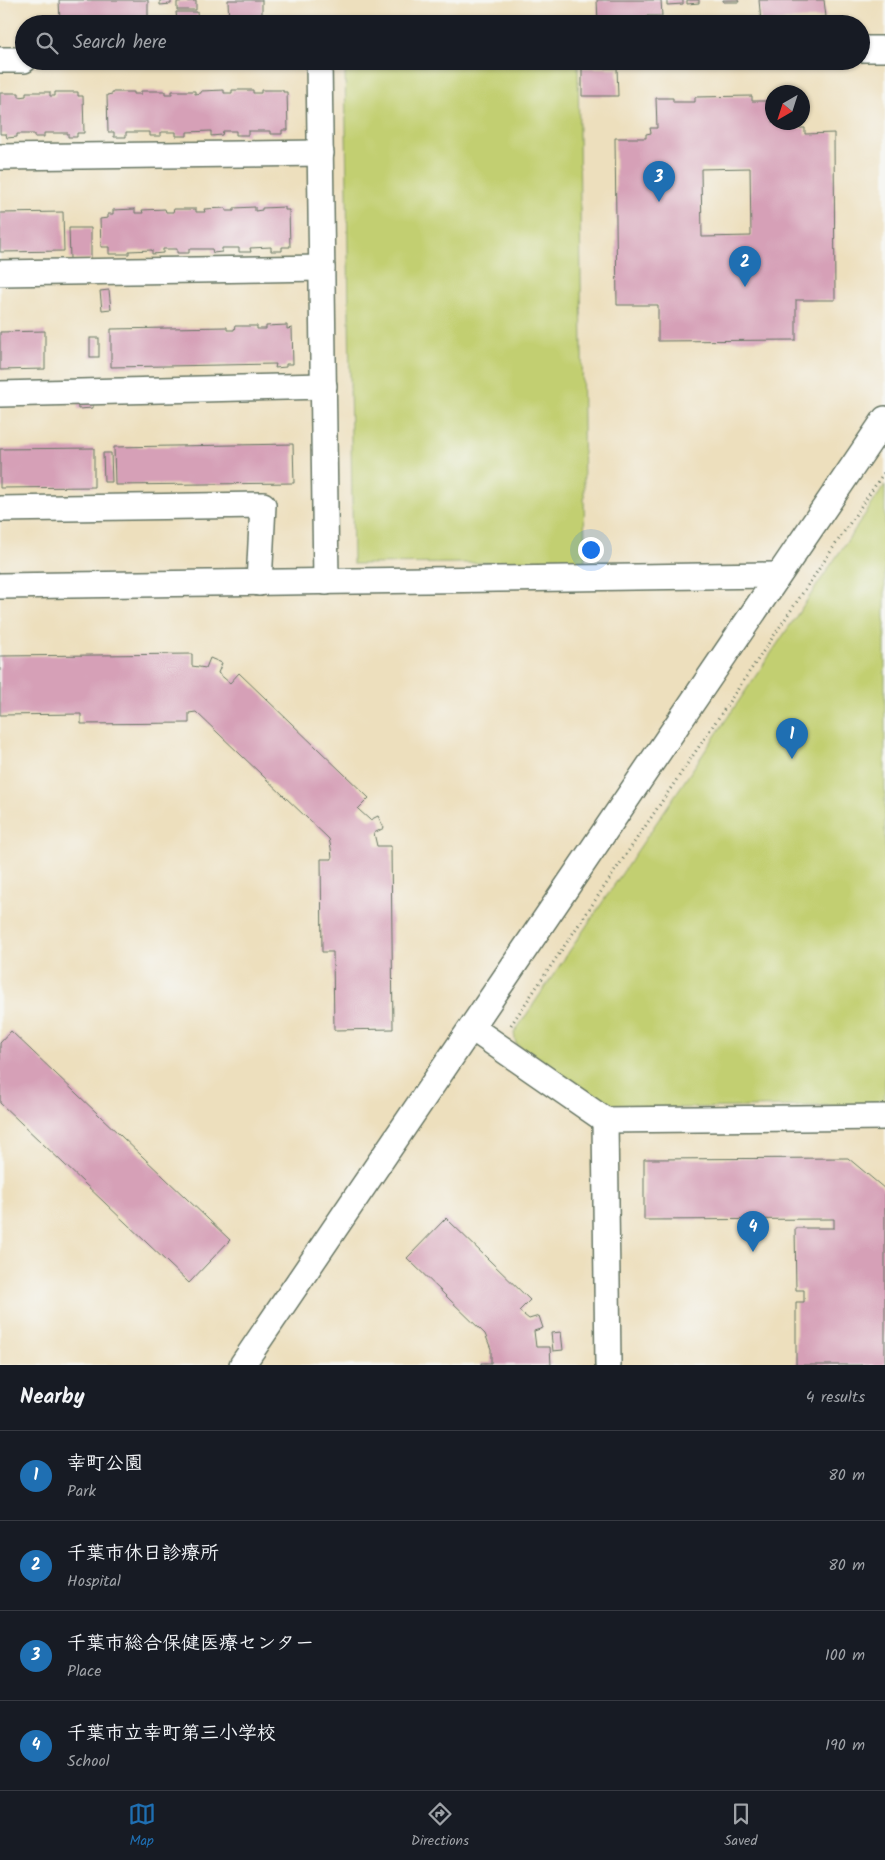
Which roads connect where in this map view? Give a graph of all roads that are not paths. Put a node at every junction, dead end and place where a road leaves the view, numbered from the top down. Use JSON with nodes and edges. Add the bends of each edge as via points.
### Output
{"nodes":[{"id":1,"x":885,"y":49,"type":"edge"},
{"id":2,"x":870,"y":50,"type":"edge"},
{"id":3,"x":0,"y":60,"type":"edge"},
{"id":4,"x":15,"y":60,"type":"edge"},
{"id":5,"x":319,"y":70,"type":"edge"},
{"id":6,"x":320,"y":153,"type":"junction"},
{"id":7,"x":0,"y":157,"type":"edge"},
{"id":8,"x":322,"y":268,"type":"junction"},
{"id":9,"x":0,"y":273,"type":"edge"},
{"id":10,"x":324,"y":386,"type":"junction"},
{"id":11,"x":0,"y":394,"type":"edge"},
{"id":12,"x":885,"y":419,"type":"edge"},
{"id":13,"x":0,"y":510,"type":"edge"},
{"id":14,"x":778,"y":575,"type":"junction"},
{"id":15,"x":326,"y":582,"type":"junction"},
{"id":16,"x":259,"y":583,"type":"junction"},
{"id":17,"x":0,"y":586,"type":"edge"},
{"id":18,"x":472,"y":1028,"type":"junction"},
{"id":19,"x":885,"y":1117,"type":"edge"},
{"id":20,"x":605,"y":1120,"type":"junction"},
{"id":21,"x":242,"y":1365,"type":"edge"},
{"id":22,"x":608,"y":1365,"type":"edge"}],
"edges":[{"from":1,"to":2,"type":"street"},
{"from":3,"to":4,"type":"street"},
{"from":5,"to":6,"type":"street"},
{"from":6,"to":7,"type":"street"},
{"from":6,"to":8,"type":"street"},
{"from":8,"to":9,"type":"street"},
{"from":8,"to":10,"type":"street"},
{"from":10,"to":11,"type":"street"},
{"from":10,"to":15,"type":"street"},
{"from":12,"to":14,"type":"street"},
{"from":13,"to":16,"type":"street","via":[[262,505]]},
{"from":14,"to":15,"type":"street"},
{"from":14,"to":18,"type":"street"},
{"from":15,"to":16,"type":"street"},
{"from":16,"to":17,"type":"street"},
{"from":18,"to":20,"type":"street"},
{"from":18,"to":21,"type":"street"},
{"from":19,"to":20,"type":"street"},
{"from":20,"to":22,"type":"street"}]}
